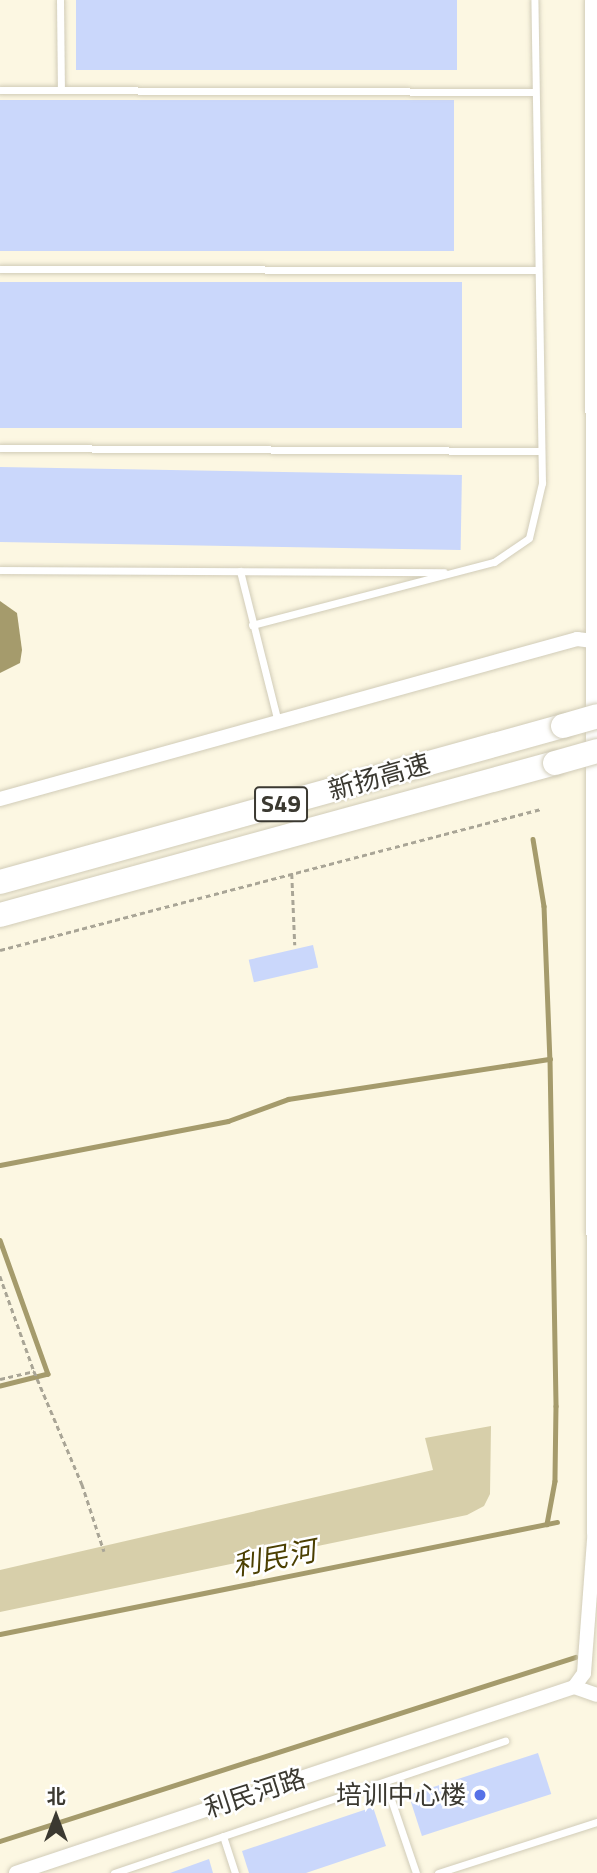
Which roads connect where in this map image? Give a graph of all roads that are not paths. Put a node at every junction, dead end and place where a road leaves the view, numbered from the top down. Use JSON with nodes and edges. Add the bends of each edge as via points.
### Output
{"nodes":[{"id":1,"x":60,"y":0,"type":"edge"},
{"id":2,"x":534,"y":0,"type":"edge"},
{"id":3,"x":595,"y":0,"type":"edge"},
{"id":4,"x":0,"y":90,"type":"edge"},
{"id":5,"x":61,"y":90,"type":"junction"},
{"id":6,"x":536,"y":92,"type":"junction"},
{"id":7,"x":0,"y":269,"type":"edge"},
{"id":8,"x":538,"y":270,"type":"junction"},
{"id":9,"x":595,"y":416,"type":"edge"},
{"id":10,"x":0,"y":448,"type":"edge"},
{"id":11,"x":541,"y":451,"type":"junction"},
{"id":12,"x":0,"y":570,"type":"edge"},
{"id":13,"x":240,"y":571,"type":"junction"},
{"id":14,"x":454,"y":572,"type":"junction"},
{"id":15,"x":252,"y":625,"type":"junction"},
{"id":16,"x":593,"y":641,"type":"junction"},
{"id":17,"x":597,"y":716,"type":"edge"},
{"id":18,"x":278,"y":722,"type":"junction"},
{"id":19,"x":597,"y":751,"type":"edge"},
{"id":20,"x":0,"y":799,"type":"edge"},
{"id":21,"x":0,"y":883,"type":"edge"},
{"id":22,"x":0,"y":915,"type":"edge"},
{"id":23,"x":596,"y":1503,"type":"edge"},
{"id":24,"x":597,"y":1533,"type":"edge"},
{"id":25,"x":574,"y":1687,"type":"junction"},
{"id":26,"x":597,"y":1695,"type":"edge"},
{"id":27,"x":505,"y":1741,"type":"dead end"},
{"id":28,"x":385,"y":1782,"type":"junction"},
{"id":29,"x":597,"y":1822,"type":"edge"},
{"id":30,"x":223,"y":1836,"type":"junction"},
{"id":31,"x":41,"y":1869,"type":"edge"},
{"id":32,"x":16,"y":1873,"type":"edge"},
{"id":33,"x":114,"y":1873,"type":"edge"},
{"id":34,"x":235,"y":1873,"type":"edge"},
{"id":35,"x":415,"y":1873,"type":"edge"},
{"id":36,"x":438,"y":1873,"type":"edge"}],
"edges":[{"from":1,"to":5,"type":"lane"},
{"from":2,"to":6,"type":"lane"},
{"from":3,"to":9,"type":"main road"},
{"from":4,"to":5,"type":"lane"},
{"from":5,"to":6,"type":"lane"},
{"from":6,"to":8,"type":"lane"},
{"from":7,"to":8,"type":"lane"},
{"from":8,"to":11,"type":"lane"},
{"from":9,"to":16,"type":"main road"},
{"from":10,"to":11,"type":"lane"},
{"from":11,"to":14,"type":"lane","via":[[538,512],[529,538],[494,562]]},
{"from":12,"to":13,"type":"lane"},
{"from":13,"to":14,"type":"lane"},
{"from":13,"to":15,"type":"lane"},
{"from":14,"to":15,"type":"lane"},
{"from":15,"to":18,"type":"lane"},
{"from":16,"to":18,"type":"street","via":[[577,639]]},
{"from":16,"to":23,"type":"main road"},
{"from":17,"to":21,"type":"highway","name":"新扬高速","number":"S49","bridge":true},
{"from":18,"to":20,"type":"street"},
{"from":19,"to":22,"type":"highway","name":"新扬高速","number":"S49","bridge":true},
{"from":23,"to":24,"type":"main road"},
{"from":23,"to":25,"type":"street","via":[[584,1673]]},
{"from":25,"to":26,"type":"street"},
{"from":25,"to":31,"type":"street","name":"利民河路"},
{"from":27,"to":28,"type":"lane"},
{"from":28,"to":30,"type":"lane"},
{"from":28,"to":35,"type":"lane"},
{"from":29,"to":36,"type":"lane"},
{"from":30,"to":33,"type":"lane"},
{"from":30,"to":34,"type":"lane"},
{"from":31,"to":32,"type":"street","name":"利民河路"}]}
